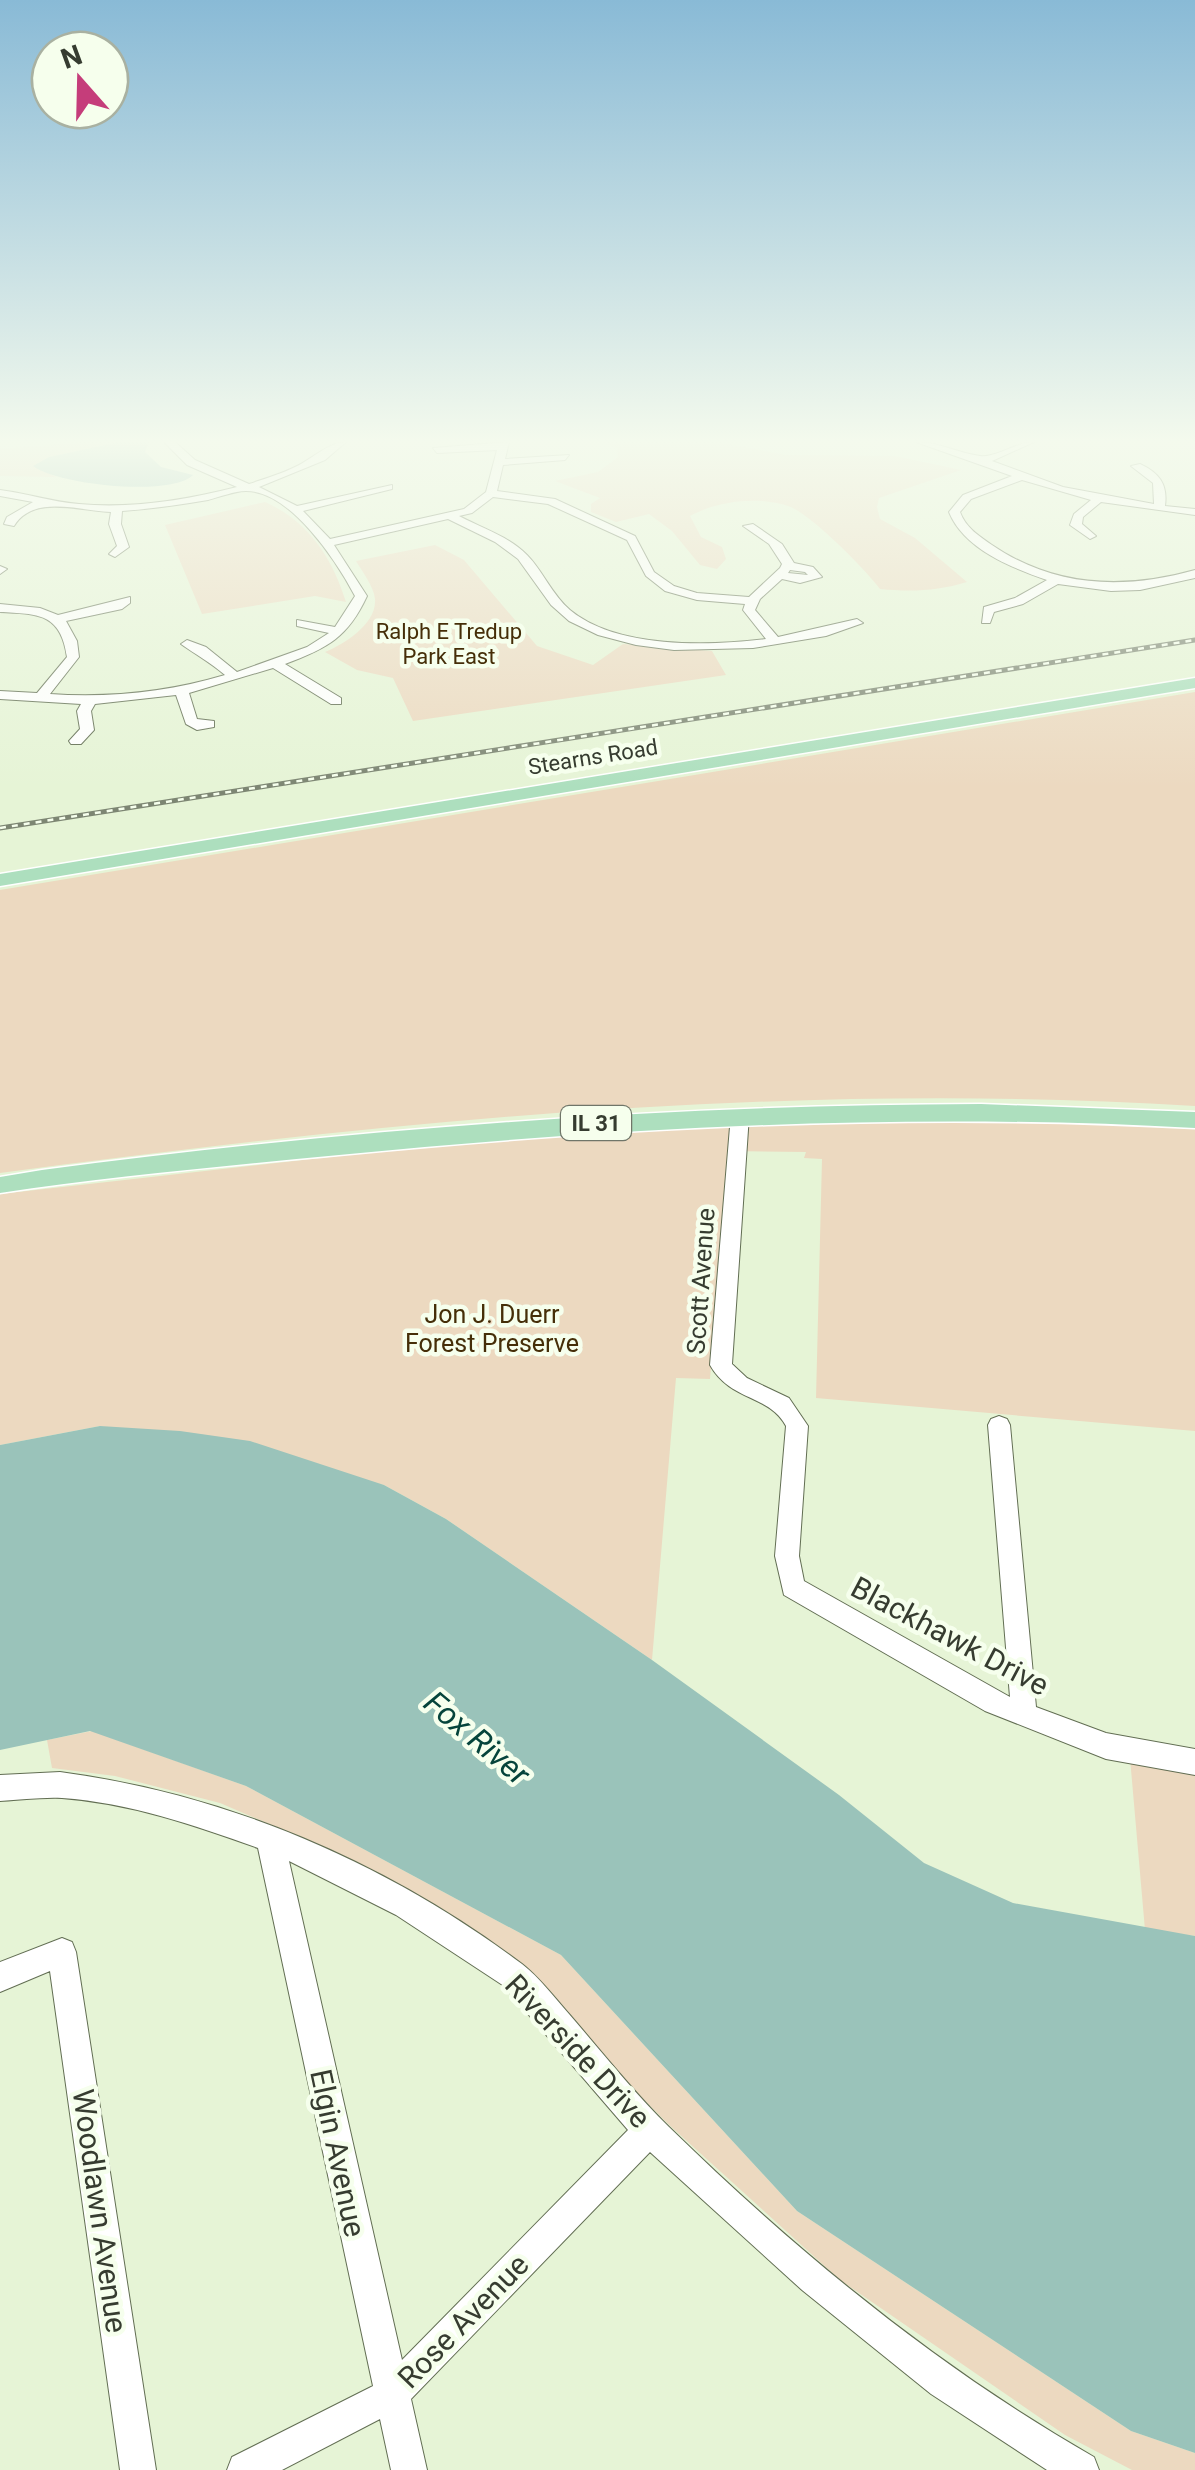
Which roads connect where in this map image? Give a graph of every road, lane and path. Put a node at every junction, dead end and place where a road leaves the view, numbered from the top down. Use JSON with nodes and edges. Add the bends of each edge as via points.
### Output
{"nodes":[{"id":1,"x":335,"y":557,"type":"edge"},
{"id":2,"x":521,"y":557,"type":"edge"},
{"id":3,"x":643,"y":557,"type":"edge"},
{"id":4,"x":785,"y":557,"type":"edge"},
{"id":5,"x":1000,"y":557,"type":"edge"},
{"id":6,"x":1195,"y":574,"type":"edge"},
{"id":7,"x":1056,"y":580,"type":"junction"},
{"id":8,"x":126,"y":600,"type":"dead end"},
{"id":9,"x":750,"y":602,"type":"junction"},
{"id":10,"x":0,"y":608,"type":"edge"},
{"id":11,"x":58,"y":619,"type":"junction"},
{"id":12,"x":986,"y":620,"type":"dead end"},
{"id":13,"x":302,"y":623,"type":"dead end"},
{"id":14,"x":857,"y":623,"type":"dead end"},
{"id":15,"x":341,"y":632,"type":"junction"},
{"id":16,"x":773,"y":639,"type":"junction"},
{"id":17,"x":187,"y":644,"type":"dead end"},
{"id":18,"x":274,"y":663,"type":"junction"},
{"id":19,"x":1195,"y":671,"type":"edge"},
{"id":20,"x":235,"y":677,"type":"junction"},
{"id":21,"x":1195,"y":683,"type":"edge"},
{"id":22,"x":182,"y":692,"type":"junction"},
{"id":23,"x":0,"y":695,"type":"edge"},
{"id":24,"x":42,"y":696,"type":"junction"},
{"id":25,"x":90,"y":700,"type":"junction"},
{"id":26,"x":336,"y":701,"type":"dead end"},
{"id":27,"x":209,"y":724,"type":"dead end"},
{"id":28,"x":76,"y":740,"type":"dead end"},
{"id":29,"x":0,"y":866,"type":"edge"},
{"id":30,"x":0,"y":880,"type":"edge"},
{"id":31,"x":740,"y":1115,"type":"junction"},
{"id":32,"x":1195,"y":1120,"type":"edge"},
{"id":33,"x":0,"y":1186,"type":"edge"},
{"id":34,"x":999,"y":1425,"type":"dead end"},
{"id":35,"x":793,"y":1588,"type":"joint"},
{"id":36,"x":1024,"y":1715,"type":"junction"},
{"id":37,"x":1195,"y":1762,"type":"edge"},
{"id":38,"x":0,"y":1788,"type":"edge"},
{"id":39,"x":269,"y":1836,"type":"junction"},
{"id":40,"x":0,"y":1977,"type":"edge"},
{"id":41,"x":650,"y":2130,"type":"junction"},
{"id":42,"x":391,"y":2395,"type":"junction"},
{"id":43,"x":138,"y":2470,"type":"edge"},
{"id":44,"x":245,"y":2470,"type":"edge"},
{"id":45,"x":409,"y":2470,"type":"edge"},
{"id":46,"x":1080,"y":2470,"type":"edge"}],
"edges":[{"from":1,"to":15,"type":"street","via":[[361,596]]},
{"from":2,"to":16,"type":"street","via":[[560,608],[605,633],[690,646]]},
{"from":3,"to":9,"type":"street","via":[[662,584]]},
{"from":4,"to":9,"type":"street","via":[[784,570]]},
{"from":5,"to":7,"type":"street"},
{"from":6,"to":7,"type":"street","via":[[1107,588]]},
{"from":7,"to":12,"type":"street","via":[[988,610]]},
{"from":8,"to":11,"type":"street"},
{"from":9,"to":16,"type":"street","via":[[752,618]]},
{"from":10,"to":11,"type":"street"},
{"from":11,"to":24,"type":"street","via":[[72,639],[73,657]]},
{"from":13,"to":15,"type":"street"},
{"from":14,"to":16,"type":"street"},
{"from":15,"to":18,"type":"street"},
{"from":17,"to":20,"type":"street"},
{"from":18,"to":20,"type":"street"},
{"from":18,"to":26,"type":"street"},
{"from":19,"to":29,"type":"main road","name":"Stearns Road"},
{"from":20,"to":22,"type":"street"},
{"from":21,"to":30,"type":"main road","name":"Stearns Road"},
{"from":22,"to":25,"type":"street"},
{"from":22,"to":27,"type":"street","via":[[192,721]]},
{"from":23,"to":24,"type":"street"},
{"from":24,"to":25,"type":"street"},
{"from":25,"to":28,"type":"street","via":[[86,730]]},
{"from":31,"to":32,"type":"main road","number":"IL 31","via":[[975,1108]]},
{"from":31,"to":33,"type":"main road","number":"IL 31","via":[[474,1132]]},
{"from":31,"to":35,"type":"street","name":"Scott Avenue","via":[[721,1365],[729,1379],[778,1399],[797,1426],[787,1556]]},
{"from":34,"to":36,"type":"street"},
{"from":35,"to":36,"type":"street","name":"Blackhawk Drive"},
{"from":36,"to":37,"type":"street","name":"Blackhawk Drive","via":[[1106,1746]]},
{"from":38,"to":39,"type":"street","name":"Riverside Drive","via":[[69,1786],[134,1796]]},
{"from":39,"to":41,"type":"street","name":"Riverside Drive","via":[[391,1897],[516,1978]]},
{"from":39,"to":42,"type":"street","name":"Elgin Avenue"},
{"from":40,"to":43,"type":"street","name":"Woodlawn Avenue","via":[[62,1952]]},
{"from":41,"to":42,"type":"street","name":"Rose Avenue"},
{"from":41,"to":46,"type":"street","name":"Riverside Drive","via":[[817,2282],[914,2358]]},
{"from":42,"to":44,"type":"street","name":"Rose Avenue"},
{"from":42,"to":45,"type":"street","name":"Elgin Avenue"}]}
